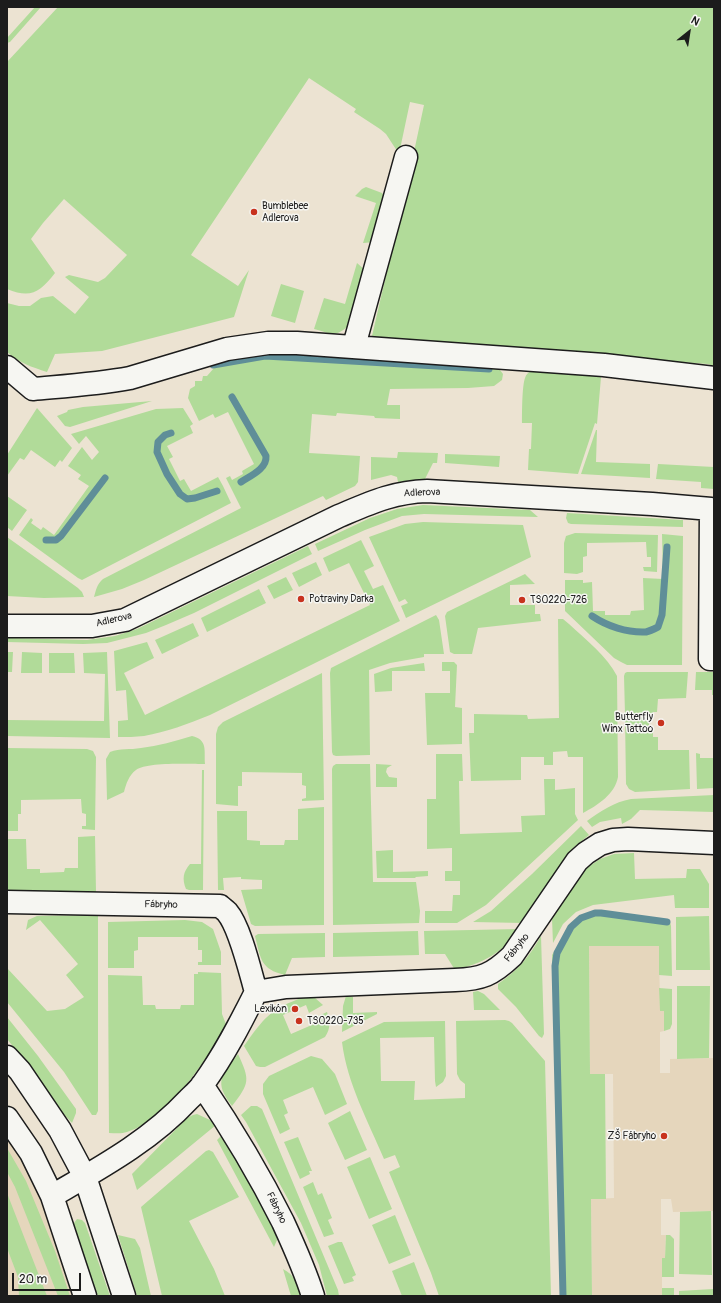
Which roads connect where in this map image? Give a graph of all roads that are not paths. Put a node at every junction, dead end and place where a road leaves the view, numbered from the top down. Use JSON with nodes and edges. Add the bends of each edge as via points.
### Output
{"nodes":[{"id":1,"x":406,"y":157,"type":"dead end"},
{"id":2,"x":354,"y":346,"type":"junction"},
{"id":3,"x":7,"y":367,"type":"edge"},
{"id":4,"x":714,"y":378,"type":"edge"},
{"id":5,"x":7,"y":626,"type":"edge"},
{"id":6,"x":714,"y":659,"type":"edge"},
{"id":7,"x":714,"y":843,"type":"edge"},
{"id":8,"x":7,"y":902,"type":"edge"},
{"id":9,"x":256,"y":992,"type":"junction"},
{"id":10,"x":7,"y":1057,"type":"edge"},
{"id":11,"x":202,"y":1085,"type":"junction"},
{"id":12,"x":7,"y":1118,"type":"edge"},
{"id":13,"x":85,"y":1177,"type":"junction"},
{"id":14,"x":52,"y":1196,"type":"junction"},
{"id":15,"x":85,"y":1296,"type":"edge"},
{"id":16,"x":124,"y":1296,"type":"edge"},
{"id":17,"x":313,"y":1296,"type":"edge"}],
"edges":[{"from":1,"to":2,"type":"street"},
{"from":2,"to":3,"type":"street","via":[[268,343],[245,346],[208,354],[130,378],[33,389]]},
{"from":2,"to":4,"type":"street","via":[[604,365]]},
{"from":5,"to":6,"type":"street","name":"Adlerova","via":[[92,626],[125,620],[374,501],[397,494],[427,491],[711,509],[710,659]]},
{"from":7,"to":9,"type":"street","name":"Fábryho","via":[[628,839],[600,844],[577,861],[512,956],[500,968],[487,975],[462,980],[286,987]]},
{"from":8,"to":9,"type":"street","name":"Fábryho","via":[[220,906],[231,917],[238,931]]},
{"from":9,"to":11,"type":"street","via":[[234,1036]]},
{"from":10,"to":13,"type":"street","via":[[20,1071],[60,1130]]},
{"from":11,"to":13,"type":"street","via":[[160,1127]]},
{"from":11,"to":17,"type":"street","name":"Fábryho","via":[[265,1186],[296,1250]]},
{"from":12,"to":14,"type":"street","via":[[31,1152]]},
{"from":13,"to":14,"type":"street"},
{"from":13,"to":16,"type":"street"},
{"from":14,"to":15,"type":"street"}]}
